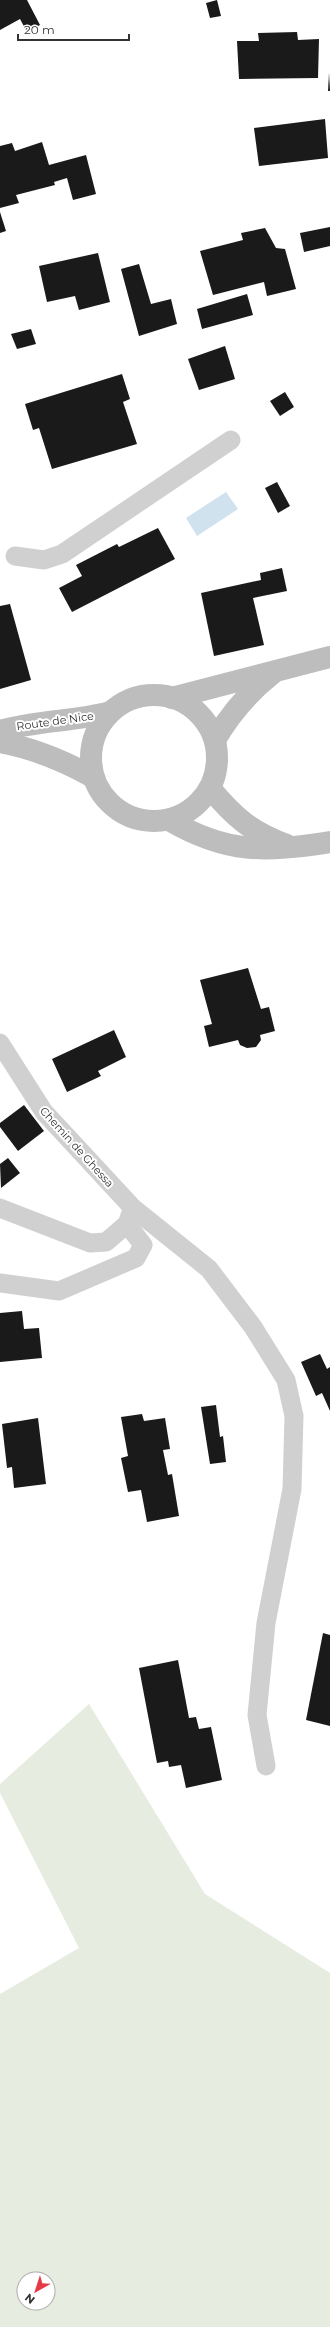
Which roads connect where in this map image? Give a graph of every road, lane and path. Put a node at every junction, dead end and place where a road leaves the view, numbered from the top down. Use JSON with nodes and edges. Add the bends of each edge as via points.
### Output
{"nodes":[{"id":1,"x":231,"y":440,"type":"dead end"},
{"id":2,"x":15,"y":556,"type":"dead end"},
{"id":3,"x":330,"y":657,"type":"edge"},
{"id":4,"x":275,"y":673,"type":"junction"},
{"id":5,"x":172,"y":698,"type":"junction"},
{"id":6,"x":110,"y":712,"type":"junction"},
{"id":7,"x":0,"y":731,"type":"edge"},
{"id":8,"x":215,"y":740,"type":"junction"},
{"id":9,"x":0,"y":742,"type":"edge"},
{"id":10,"x":93,"y":777,"type":"junction"},
{"id":11,"x":210,"y":788,"type":"junction"},
{"id":12,"x":169,"y":820,"type":"junction"},
{"id":13,"x":330,"y":842,"type":"edge"},
{"id":14,"x":294,"y":848,"type":"junction"},
{"id":15,"x":0,"y":1043,"type":"edge"},
{"id":16,"x":0,"y":1208,"type":"edge"},
{"id":17,"x":130,"y":1216,"type":"junction"},
{"id":18,"x":0,"y":1282,"type":"edge"},
{"id":19,"x":266,"y":1766,"type":"dead end"}],
"edges":[{"from":1,"to":2,"type":"lane","via":[[62,554],[44,560]]},
{"from":3,"to":4,"type":"main road"},
{"from":4,"to":5,"type":"main road","via":[[229,682]]},
{"from":4,"to":8,"type":"main road","via":[[242,701],[228,717]]},
{"from":5,"to":6,"type":"main road","via":[[139,696]]},
{"from":5,"to":8,"type":"main road","via":[[199,714]]},
{"from":6,"to":7,"type":"main road","name":"Route de Nice","via":[[82,719],[28,723]]},
{"from":6,"to":10,"type":"main road","via":[[99,726],[92,742],[90,759]]},
{"from":8,"to":11,"type":"main road","via":[[216,773]]},
{"from":9,"to":10,"type":"main road","name":"Route de Nice","via":[[30,749]]},
{"from":10,"to":12,"type":"main road","via":[[102,794],[115,808],[150,822]]},
{"from":11,"to":12,"type":"main road","via":[[199,802],[185,813]]},
{"from":11,"to":14,"type":"main road","via":[[240,821],[262,836]]},
{"from":12,"to":14,"type":"main road","via":[[197,836],[224,845],[256,850]]},
{"from":13,"to":14,"type":"main road"},
{"from":15,"to":17,"type":"lane","name":"Chemin de Ghessa","via":[[44,1112]]},
{"from":16,"to":17,"type":"lane","via":[[90,1244],[106,1242]]},
{"from":17,"to":18,"type":"lane","via":[[143,1245],[136,1258],[59,1291]]},
{"from":17,"to":19,"type":"lane","via":[[209,1269],[253,1327],[286,1380],[294,1416],[292,1489],[266,1623],[257,1715]]}]}
